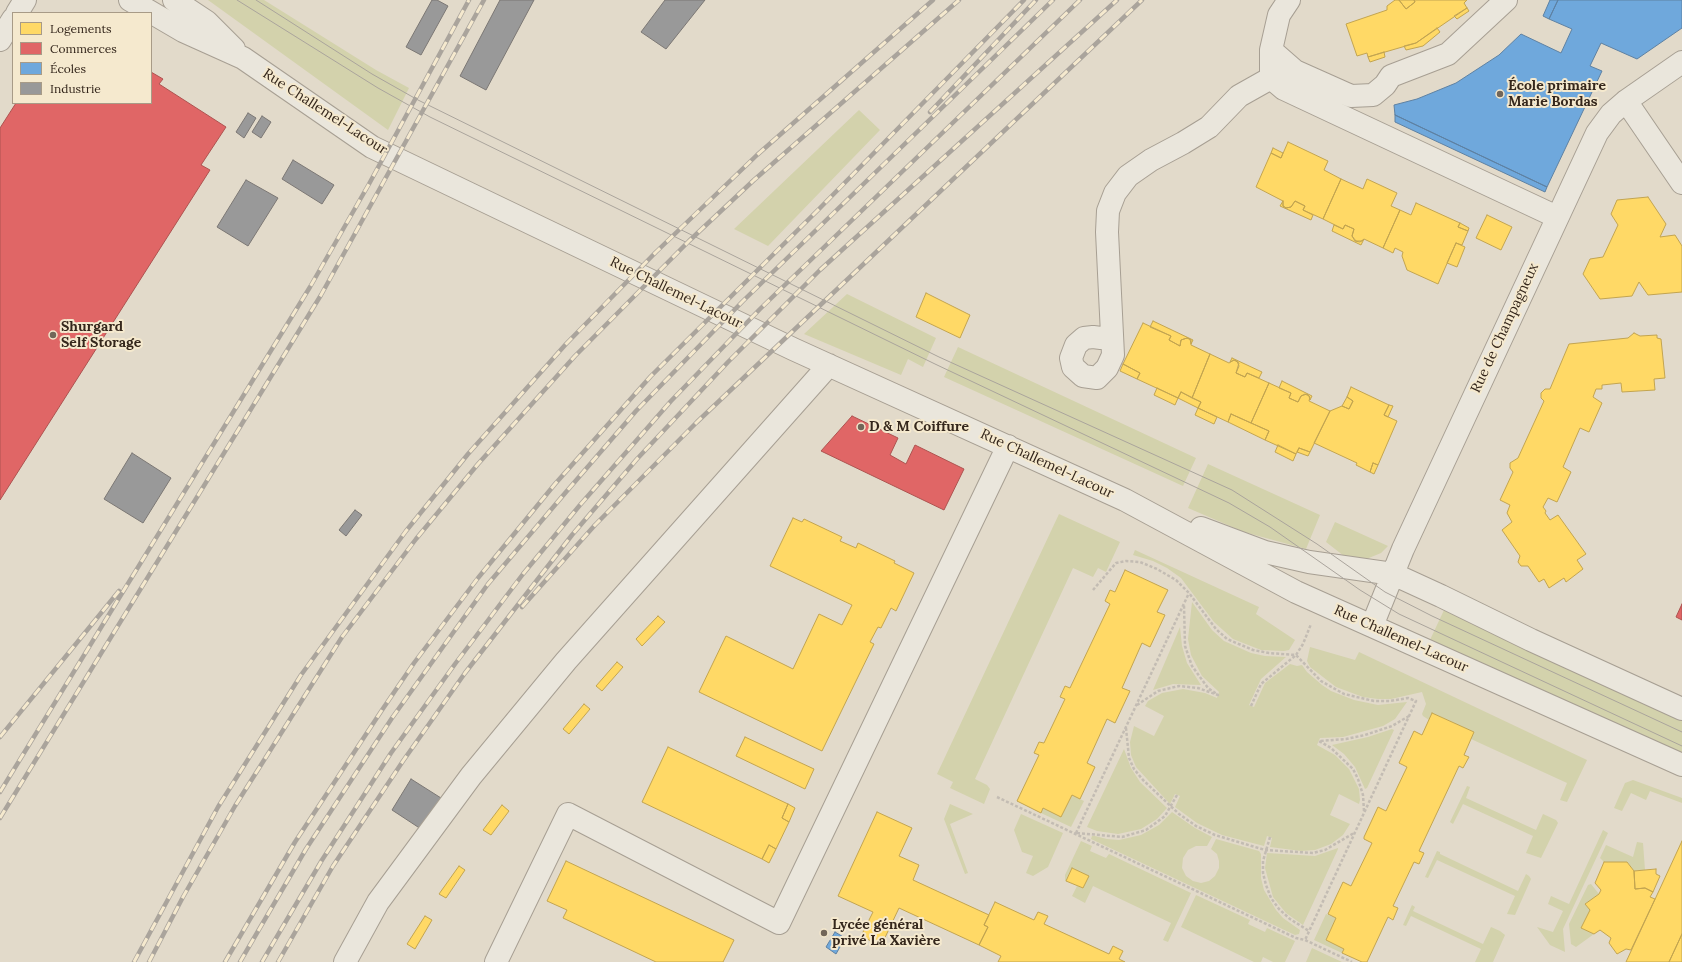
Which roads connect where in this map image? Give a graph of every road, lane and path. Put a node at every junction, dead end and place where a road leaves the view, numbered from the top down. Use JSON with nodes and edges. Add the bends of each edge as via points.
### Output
{"nodes":[{"id":1,"x":25,"y":0,"type":"edge"},
{"id":2,"x":130,"y":0,"type":"edge"},
{"id":3,"x":174,"y":0,"type":"edge"},
{"id":4,"x":1289,"y":0,"type":"edge"},
{"id":5,"x":1506,"y":0,"type":"edge"},
{"id":6,"x":18,"y":12,"type":"edge"},
{"id":7,"x":151,"y":12,"type":"edge"},
{"id":8,"x":152,"y":13,"type":"edge"},
{"id":9,"x":12,"y":22,"type":"edge"},
{"id":10,"x":0,"y":40,"type":"edge"},
{"id":11,"x":1271,"y":50,"type":"junction"},
{"id":12,"x":243,"y":58,"type":"junction"},
{"id":13,"x":1682,"y":62,"type":"edge"},
{"id":14,"x":1271,"y":78,"type":"junction"},
{"id":15,"x":1626,"y":101,"type":"junction"},
{"id":16,"x":1682,"y":182,"type":"edge"},
{"id":17,"x":1556,"y":217,"type":"junction"},
{"id":18,"x":1101,"y":338,"type":"dead end"},
{"id":19,"x":829,"y":365,"type":"junction"},
{"id":20,"x":1008,"y":446,"type":"junction"},
{"id":21,"x":1125,"y":500,"type":"junction"},
{"id":22,"x":1393,"y":574,"type":"junction"},
{"id":23,"x":1093,"y":590,"type":"dead end"},
{"id":24,"x":1189,"y":593,"type":"junction"},
{"id":25,"x":1184,"y":603,"type":"junction"},
{"id":26,"x":1311,"y":624,"type":"dead end"},
{"id":27,"x":1372,"y":626,"type":"junction"},
{"id":28,"x":1296,"y":655,"type":"junction"},
{"id":29,"x":1136,"y":705,"type":"junction"},
{"id":30,"x":1251,"y":706,"type":"dead end"},
{"id":31,"x":1682,"y":709,"type":"edge"},
{"id":32,"x":1409,"y":716,"type":"junction"},
{"id":33,"x":1126,"y":728,"type":"junction"},
{"id":34,"x":1682,"y":765,"type":"edge"},
{"id":35,"x":1177,"y":795,"type":"dead end"},
{"id":36,"x":997,"y":797,"type":"dead end"},
{"id":37,"x":1171,"y":807,"type":"junction"},
{"id":38,"x":1364,"y":813,"type":"junction"},
{"id":39,"x":1076,"y":833,"type":"junction"},
{"id":40,"x":1355,"y":833,"type":"junction"},
{"id":41,"x":1270,"y":837,"type":"dead end"},
{"id":42,"x":1265,"y":850,"type":"junction"},
{"id":43,"x":1309,"y":931,"type":"junction"},
{"id":44,"x":1305,"y":940,"type":"junction"},
{"id":45,"x":345,"y":962,"type":"edge"},
{"id":46,"x":496,"y":962,"type":"edge"},
{"id":47,"x":1352,"y":962,"type":"edge"}],
"edges":[{"from":1,"to":6,"type":"street"},
{"from":2,"to":7,"type":"street","name":"Rue Challemel-Lacour"},
{"from":3,"to":12,"type":"street","name":"Rue Challemel-Lacour","via":[[207,22]]},
{"from":4,"to":11,"type":"street","via":[[1279,15]]},
{"from":5,"to":11,"type":"street","via":[[1448,54],[1391,76],[1385,86],[1373,95],[1351,96],[1295,71]]},
{"from":8,"to":12,"type":"street","name":"Rue Challemel-Lacour","via":[[183,31]]},
{"from":9,"to":10,"type":"street"},
{"from":11,"to":14,"type":"street"},
{"from":12,"to":19,"type":"street","name":"Rue Challemel-Lacour","via":[[372,147]]},
{"from":13,"to":15,"type":"street","name":"Rue de Champagneux"},
{"from":14,"to":17,"type":"street","via":[[1284,89]]},
{"from":14,"to":18,"type":"street","via":[[1239,96],[1209,127],[1128,176],[1115,193],[1108,211],[1107,232],[1113,355],[1107,368],[1097,378],[1083,376],[1073,367],[1071,358],[1076,345],[1084,338]]},
{"from":15,"to":16,"type":"street"},
{"from":15,"to":17,"type":"street","name":"Rue de Champagneux","via":[[1611,114],[1597,133]]},
{"from":17,"to":22,"type":"street","name":"Rue de Champagneux"},
{"from":19,"to":20,"type":"street","name":"Rue Challemel-Lacour"},
{"from":19,"to":45,"type":"street","via":[[566,661],[471,776],[378,902]]},
{"from":20,"to":21,"type":"street","name":"Rue Challemel-Lacour"},
{"from":20,"to":46,"type":"street","via":[[779,923],[568,814]]},
{"from":21,"to":22,"type":"street","name":"Rue Challemel-Lacour","via":[[1265,552],[1324,565]]},
{"from":21,"to":27,"type":"street","name":"Rue Challemel-Lacour","via":[[1296,592]]},
{"from":22,"to":27,"type":"street","name":"Rue de Champagneux"},
{"from":22,"to":31,"type":"street","name":"Rue Challemel-Lacour"},
{"from":23,"to":24,"type":"path","via":[[1116,563],[1126,561],[1140,562],[1158,569],[1176,580]]},
{"from":24,"to":25,"type":"path"},
{"from":24,"to":28,"type":"path","via":[[1216,629],[1227,639],[1253,650]]},
{"from":25,"to":29,"type":"path"},
{"from":25,"to":29,"type":"path","via":[[1187,654],[1199,678],[1218,695],[1188,687],[1170,688],[1150,695]]},
{"from":26,"to":28,"type":"path"},
{"from":27,"to":34,"type":"street","name":"Rue Challemel-Lacour"},
{"from":28,"to":30,"type":"path","via":[[1261,684]]},
{"from":28,"to":32,"type":"path","via":[[1321,681],[1344,694],[1374,701],[1408,698],[1416,701]]},
{"from":29,"to":33,"type":"path"},
{"from":32,"to":38,"type":"path"},
{"from":32,"to":38,"type":"path","via":[[1392,726],[1364,735],[1319,741],[1331,748],[1353,769],[1363,795]]},
{"from":33,"to":37,"type":"path","via":[[1129,758],[1134,769]]},
{"from":33,"to":39,"type":"path"},
{"from":35,"to":37,"type":"path"},
{"from":36,"to":39,"type":"path"},
{"from":37,"to":39,"type":"path","via":[[1156,824],[1135,834],[1122,837]]},
{"from":37,"to":42,"type":"path","via":[[1196,826],[1215,835]]},
{"from":38,"to":40,"type":"path"},
{"from":39,"to":44,"type":"path","via":[[1107,850]]},
{"from":40,"to":42,"type":"path","via":[[1325,850],[1313,853]]},
{"from":40,"to":43,"type":"path"},
{"from":41,"to":42,"type":"path"},
{"from":42,"to":43,"type":"path","via":[[1263,873],[1271,898],[1290,919]]},
{"from":43,"to":44,"type":"path"},
{"from":44,"to":47,"type":"path"}]}
